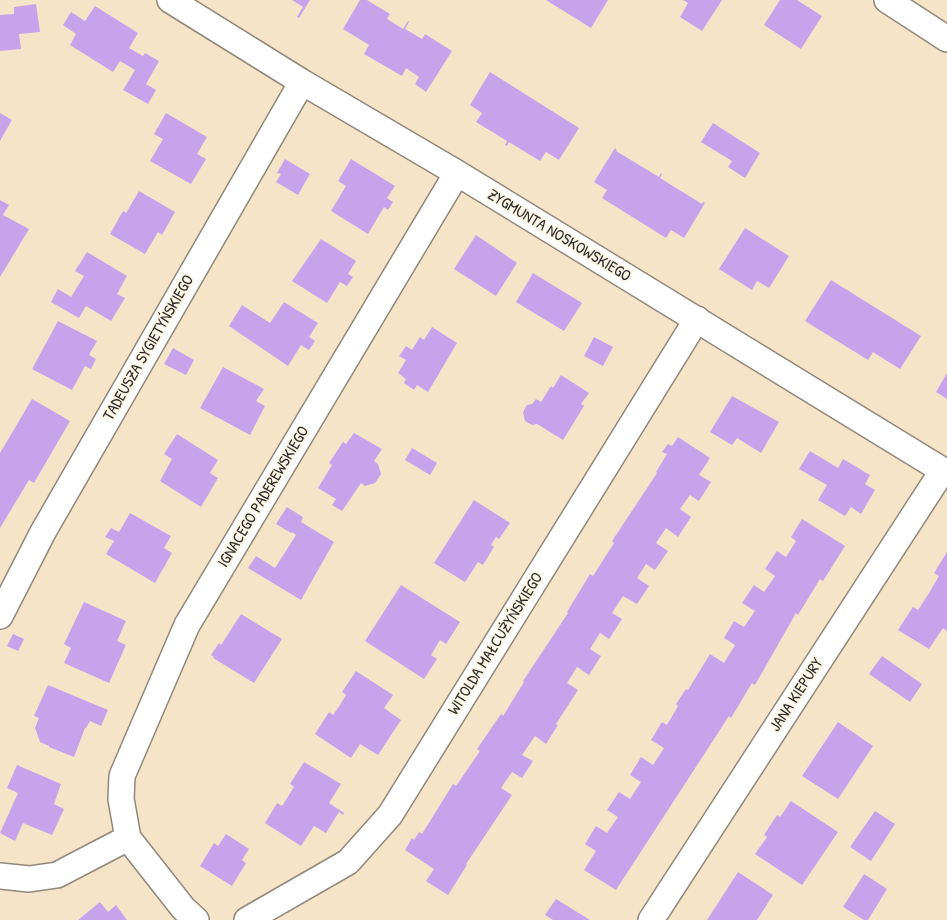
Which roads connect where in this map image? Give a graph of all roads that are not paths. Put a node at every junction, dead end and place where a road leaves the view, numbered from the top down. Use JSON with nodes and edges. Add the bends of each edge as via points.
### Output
{"nodes":[{"id":1,"x":170,"y":0,"type":"edge"},
{"id":2,"x":887,"y":0,"type":"edge"},
{"id":3,"x":947,"y":39,"type":"edge"},
{"id":4,"x":302,"y":82,"type":"junction"},
{"id":5,"x":457,"y":173,"type":"junction"},
{"id":6,"x":696,"y":320,"type":"junction"},
{"id":7,"x":945,"y":472,"type":"edge"},
{"id":8,"x":0,"y":616,"type":"edge"},
{"id":9,"x":128,"y":838,"type":"junction"},
{"id":10,"x":0,"y":876,"type":"edge"},
{"id":11,"x":196,"y":920,"type":"edge"},
{"id":12,"x":247,"y":920,"type":"edge"},
{"id":13,"x":651,"y":920,"type":"edge"}],
"edges":[{"from":1,"to":4,"type":"street","name":"ZYGMUNTA NOSKOWSKIEGO"},
{"from":2,"to":3,"type":"street"},
{"from":4,"to":5,"type":"street","name":"ZYGMUNTA NOSKOWSKIEGO"},
{"from":4,"to":8,"type":"street","name":"TADEUSZA SYGIETYŃSKIEGO","via":[[43,532]]},
{"from":5,"to":6,"type":"street","name":"ZYGMUNTA NOSKOWSKIEGO"},
{"from":5,"to":9,"type":"street","name":"IGNACEGO PADEREWSKIEGO","via":[[187,625],[122,776],[121,798]]},
{"from":6,"to":7,"type":"street","name":"ZYGMUNTA NOSKOWSKIEGO"},
{"from":6,"to":12,"type":"street","name":"WITOLDA MAŁCUŻYŃSKIEGO","via":[[390,816],[348,862]]},
{"from":7,"to":13,"type":"street","name":"JANA KIEPURY"},
{"from":9,"to":10,"type":"street","via":[[57,875],[29,879]]},
{"from":9,"to":11,"type":"street"}]}
